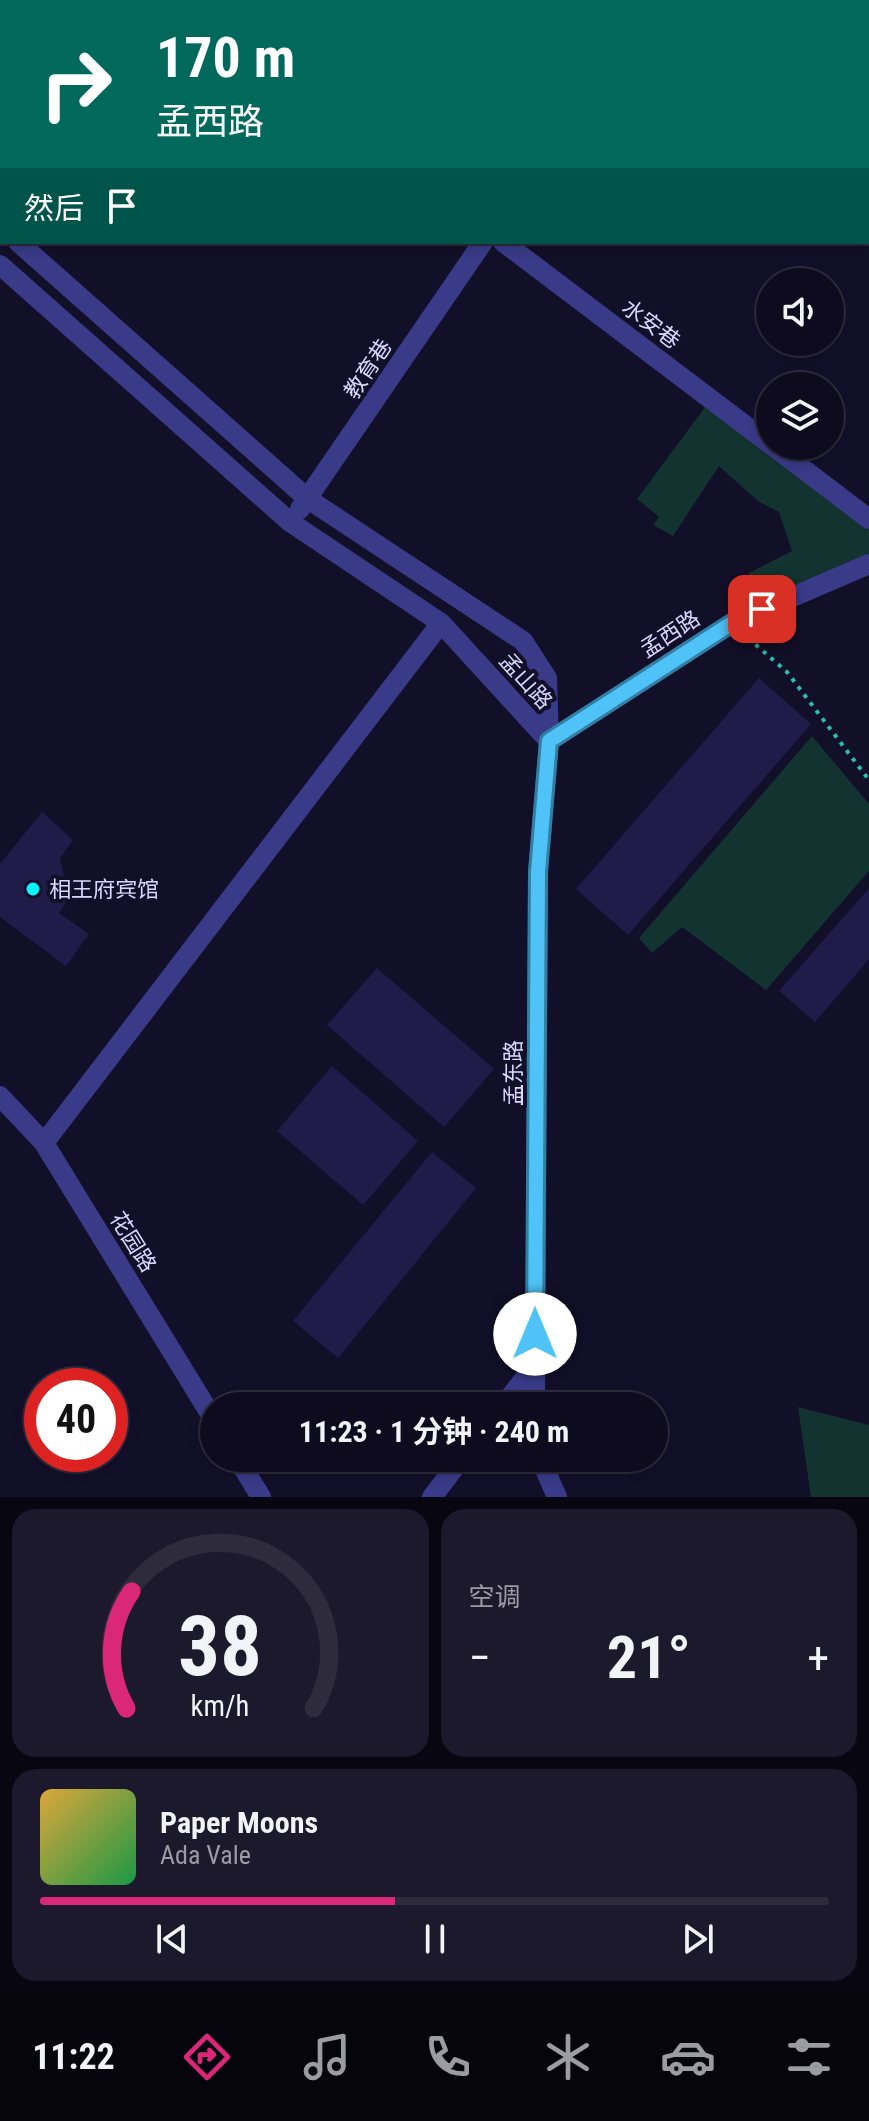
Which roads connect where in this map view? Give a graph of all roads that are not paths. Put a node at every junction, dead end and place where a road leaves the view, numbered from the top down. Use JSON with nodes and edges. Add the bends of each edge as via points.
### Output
{"nodes":[{"id":1,"x":20,"y":244,"type":"edge"},
{"id":2,"x":482,"y":244,"type":"edge"},
{"id":3,"x":506,"y":244,"type":"edge"},
{"id":4,"x":0,"y":265,"type":"edge"},
{"id":5,"x":756,"y":434,"type":"edge"},
{"id":6,"x":791,"y":460,"type":"edge"},
{"id":7,"x":308,"y":499,"type":"junction"},
{"id":8,"x":869,"y":519,"type":"edge"},
{"id":9,"x":290,"y":522,"type":"junction"},
{"id":10,"x":869,"y":564,"type":"edge"},
{"id":11,"x":441,"y":623,"type":"junction"},
{"id":12,"x":549,"y":741,"type":"junction"},
{"id":13,"x":0,"y":1096,"type":"edge"},
{"id":14,"x":44,"y":1143,"type":"junction"},
{"id":15,"x":535,"y":1365,"type":"junction"},
{"id":16,"x":514,"y":1392,"type":"edge"},
{"id":17,"x":535,"y":1392,"type":"edge"},
{"id":18,"x":200,"y":1397,"type":"edge"},
{"id":19,"x":246,"y":1472,"type":"edge"},
{"id":20,"x":451,"y":1472,"type":"edge"},
{"id":21,"x":546,"y":1472,"type":"edge"},
{"id":22,"x":261,"y":1497,"type":"edge"},
{"id":23,"x":432,"y":1497,"type":"edge"},
{"id":24,"x":557,"y":1497,"type":"edge"}],
"edges":[{"from":1,"to":7,"type":"street","name":"孟山路"},
{"from":2,"to":7,"type":"street","name":"教育巷"},
{"from":3,"to":5,"type":"street","name":"水安巷"},
{"from":4,"to":9,"type":"street","name":"孟山路"},
{"from":6,"to":8,"type":"street","name":"水安巷"},
{"from":7,"to":9,"type":"street","name":"教育巷"},
{"from":7,"to":12,"type":"street","name":"孟山路","via":[[523,641],[547,678]]},
{"from":9,"to":11,"type":"street","name":"孟山路"},
{"from":10,"to":12,"type":"street","name":"孟西路","via":[[732,623]]},
{"from":11,"to":12,"type":"street","name":"孟山路"},
{"from":11,"to":14,"type":"street"},
{"from":12,"to":15,"type":"street","name":"孟东路","via":[[538,872]]},
{"from":13,"to":14,"type":"street","name":"花园路"},
{"from":14,"to":18,"type":"street","name":"花园路"},
{"from":15,"to":16,"type":"street"},
{"from":15,"to":17,"type":"street","name":"孟东路"},
{"from":19,"to":22,"type":"street"},
{"from":20,"to":23,"type":"street"},
{"from":21,"to":24,"type":"street"}]}
